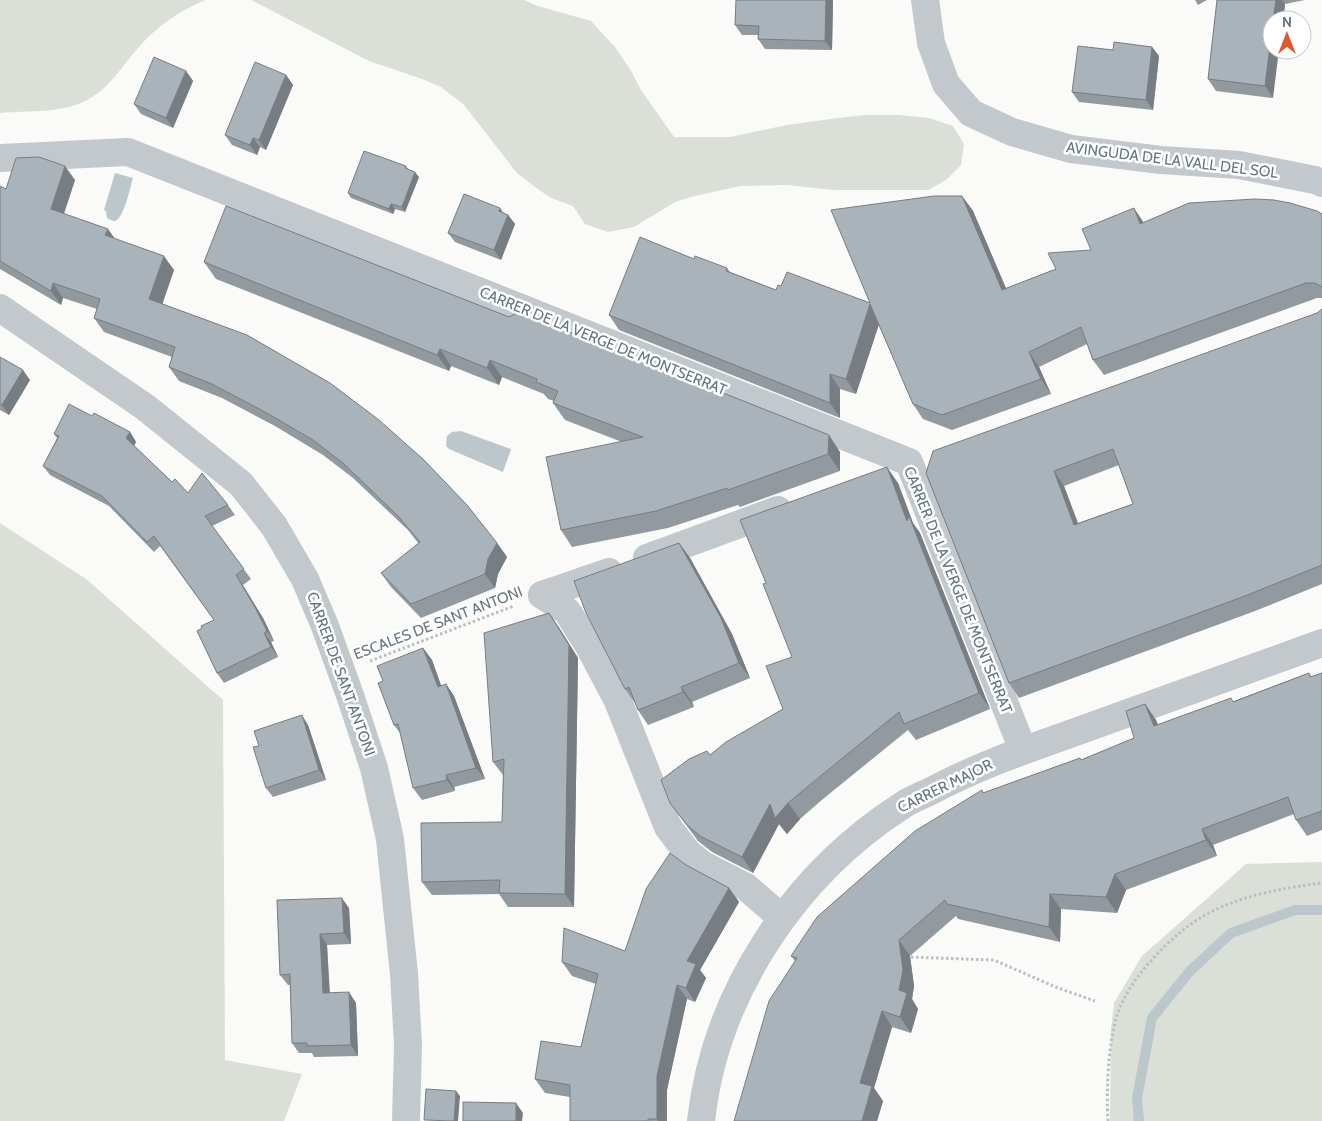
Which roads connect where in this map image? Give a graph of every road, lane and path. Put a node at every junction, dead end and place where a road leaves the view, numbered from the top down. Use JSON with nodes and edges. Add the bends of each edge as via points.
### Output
{"nodes":[{"id":1,"x":925,"y":0,"type":"edge"},
{"id":2,"x":0,"y":158,"type":"edge"},
{"id":3,"x":1322,"y":183,"type":"edge"},
{"id":4,"x":0,"y":308,"type":"edge"},
{"id":5,"x":919,"y":459,"type":"junction"},
{"id":6,"x":873,"y":476,"type":"edge"},
{"id":7,"x":799,"y":502,"type":"edge"},
{"id":8,"x":542,"y":596,"type":"junction"},
{"id":9,"x":1322,"y":642,"type":"edge"},
{"id":10,"x":342,"y":671,"type":"junction"},
{"id":11,"x":1023,"y":750,"type":"junction"},
{"id":12,"x":1322,"y":883,"type":"edge"},
{"id":13,"x":782,"y":918,"type":"junction"},
{"id":14,"x":905,"y":957,"type":"edge"},
{"id":15,"x":1095,"y":1001,"type":"dead end"},
{"id":16,"x":406,"y":1121,"type":"edge"},
{"id":17,"x":702,"y":1121,"type":"edge"},
{"id":18,"x":1108,"y":1121,"type":"edge"}],
"edges":[{"from":1,"to":3,"type":"street","name":"AVINGUDA DE LA VALL DEL SOL","via":[[931,43],[946,84],[972,113],[1012,132],[1070,149],[1239,166]]},
{"from":2,"to":5,"type":"street","name":"CARRER DE LA VERGE DE MONTSERRAT","via":[[128,152]]},
{"from":4,"to":10,"type":"street","name":"CARRER DE SANT ANTONI","via":[[145,407],[241,484],[274,526],[305,579]]},
{"from":5,"to":6,"type":"street"},
{"from":5,"to":11,"type":"street","name":"CARRER DE LA VERGE DE MONTSERRAT"},
{"from":7,"to":8,"type":"street"},
{"from":8,"to":10,"type":"path","name":"ESCALES DE SANT ANTONI"},
{"from":8,"to":13,"type":"street","via":[[567,611],[589,646],[618,701],[668,827],[698,861],[746,887]]},
{"from":9,"to":11,"type":"street","name":"CARRER MAJOR"},
{"from":10,"to":16,"type":"street","name":"CARRER DE SANT ANTONI","via":[[374,768],[390,839],[405,983],[408,1045]]},
{"from":11,"to":13,"type":"street","name":"CARRER MAJOR","via":[[955,778],[904,804],[863,833],[825,868]]},
{"from":12,"to":18,"type":"path","via":[[1244,899],[1210,912],[1186,927],[1153,958],[1120,1006],[1112,1035]]},
{"from":13,"to":17,"type":"street","name":"CARRER MAJOR","via":[[755,960],[730,1009],[715,1052]]},
{"from":14,"to":15,"type":"path","via":[[994,960]]}]}
